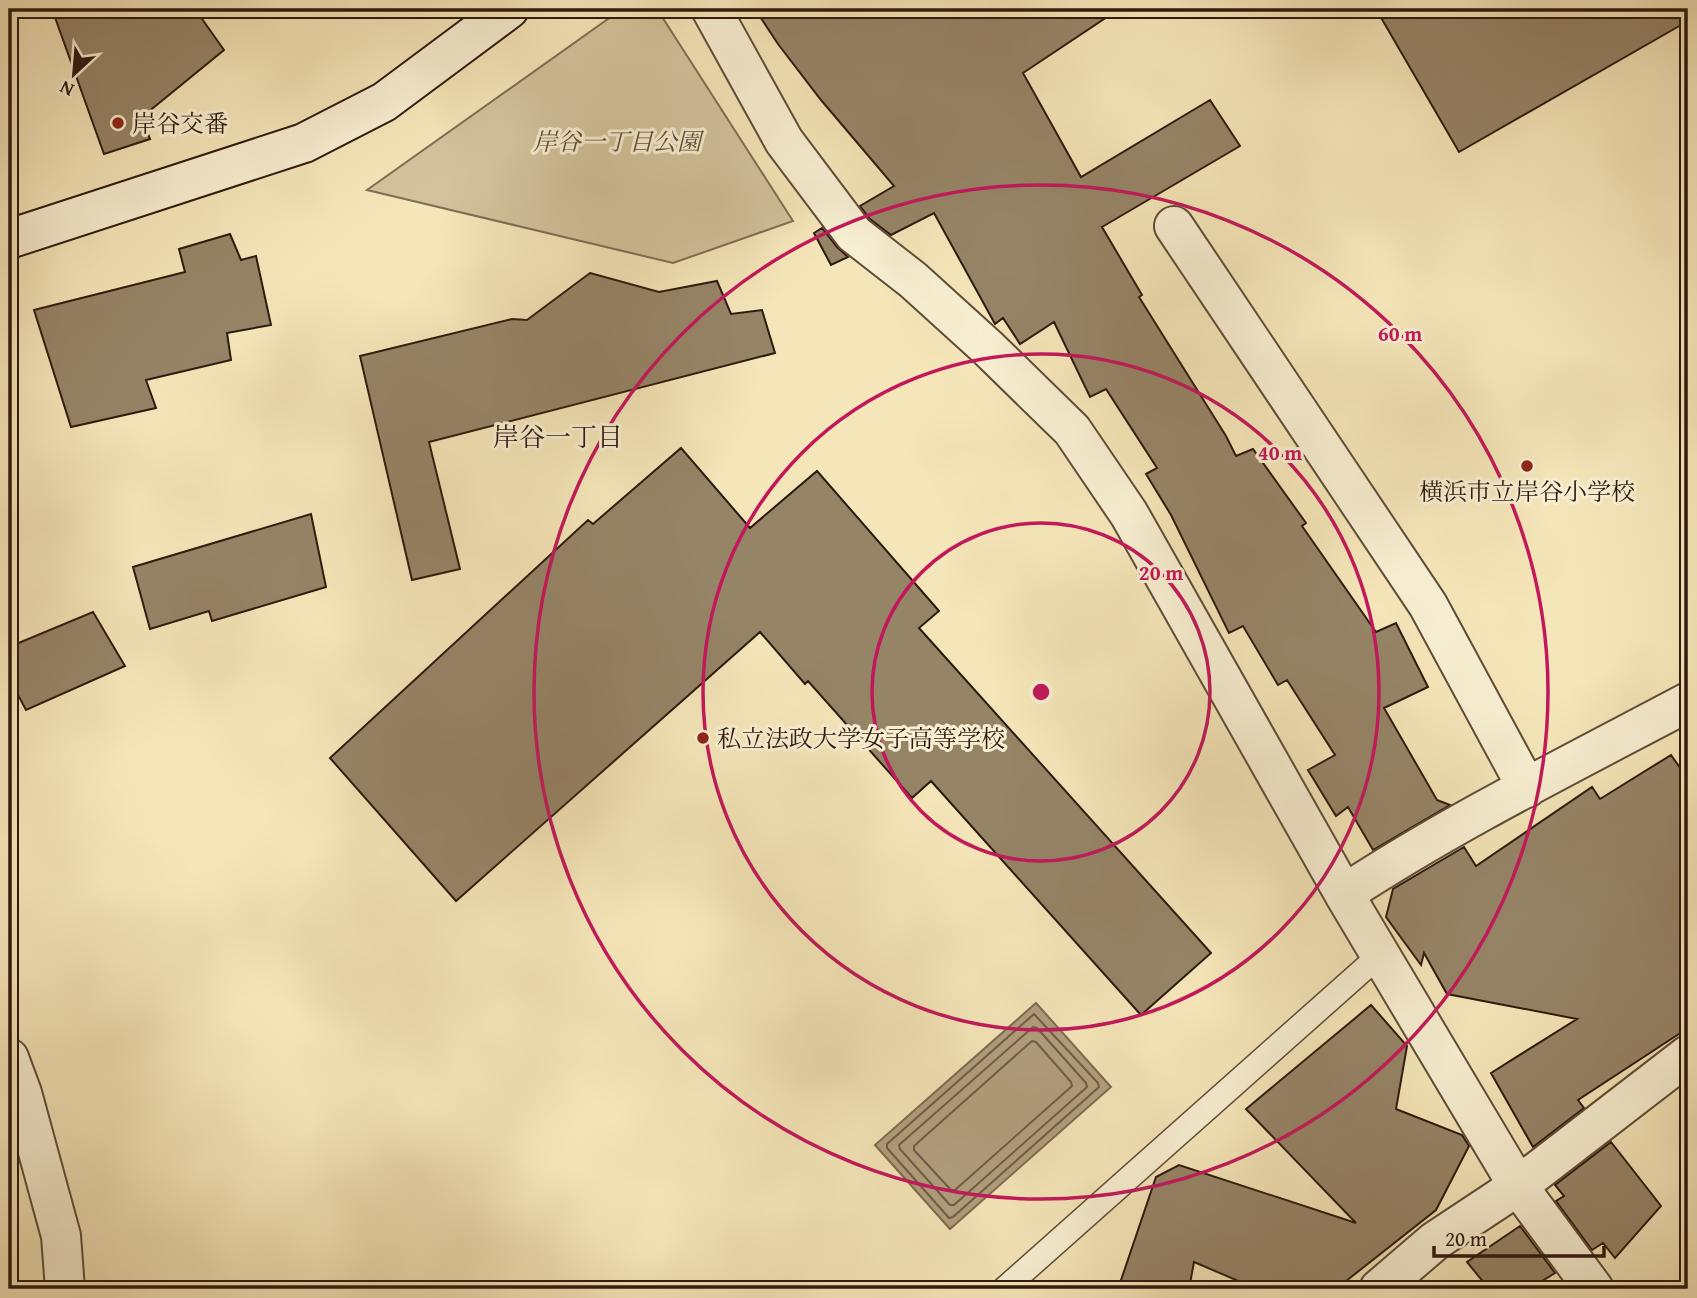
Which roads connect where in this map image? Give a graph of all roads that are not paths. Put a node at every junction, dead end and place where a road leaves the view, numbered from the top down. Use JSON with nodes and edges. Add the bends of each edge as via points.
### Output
{"nodes":[{"id":1,"x":509,"y":9,"type":"edge"},
{"id":2,"x":711,"y":9,"type":"edge"},
{"id":3,"x":1174,"y":226,"type":"dead end"},
{"id":4,"x":9,"y":239,"type":"edge"},
{"id":5,"x":1688,"y":702,"type":"edge"},
{"id":6,"x":1527,"y":788,"type":"junction"},
{"id":7,"x":1344,"y":894,"type":"junction"},
{"id":8,"x":1381,"y":954,"type":"junction"},
{"id":9,"x":1688,"y":1055,"type":"edge"},
{"id":10,"x":9,"y":1058,"type":"edge"},
{"id":11,"x":1518,"y":1186,"type":"junction"},
{"id":12,"x":64,"y":1289,"type":"edge"},
{"id":13,"x":1004,"y":1289,"type":"edge"},
{"id":14,"x":1379,"y":1289,"type":"edge"},
{"id":15,"x":1594,"y":1289,"type":"edge"}],
"edges":[{"from":1,"to":4,"type":"street","via":[[384,102],[304,143]]},
{"from":2,"to":7,"type":"street","via":[[784,141],[854,234],[913,280],[1072,430],[1129,514]]},
{"from":3,"to":6,"type":"street","via":[[1428,605]]},
{"from":5,"to":6,"type":"street"},
{"from":6,"to":7,"type":"street"},
{"from":7,"to":8,"type":"street"},
{"from":8,"to":11,"type":"street"},
{"from":8,"to":13,"type":"lane"},
{"from":9,"to":11,"type":"street"},
{"from":10,"to":12,"type":"street","via":[[61,1236]]},
{"from":11,"to":14,"type":"street","via":[[1435,1241]]},
{"from":11,"to":15,"type":"street"}]}
